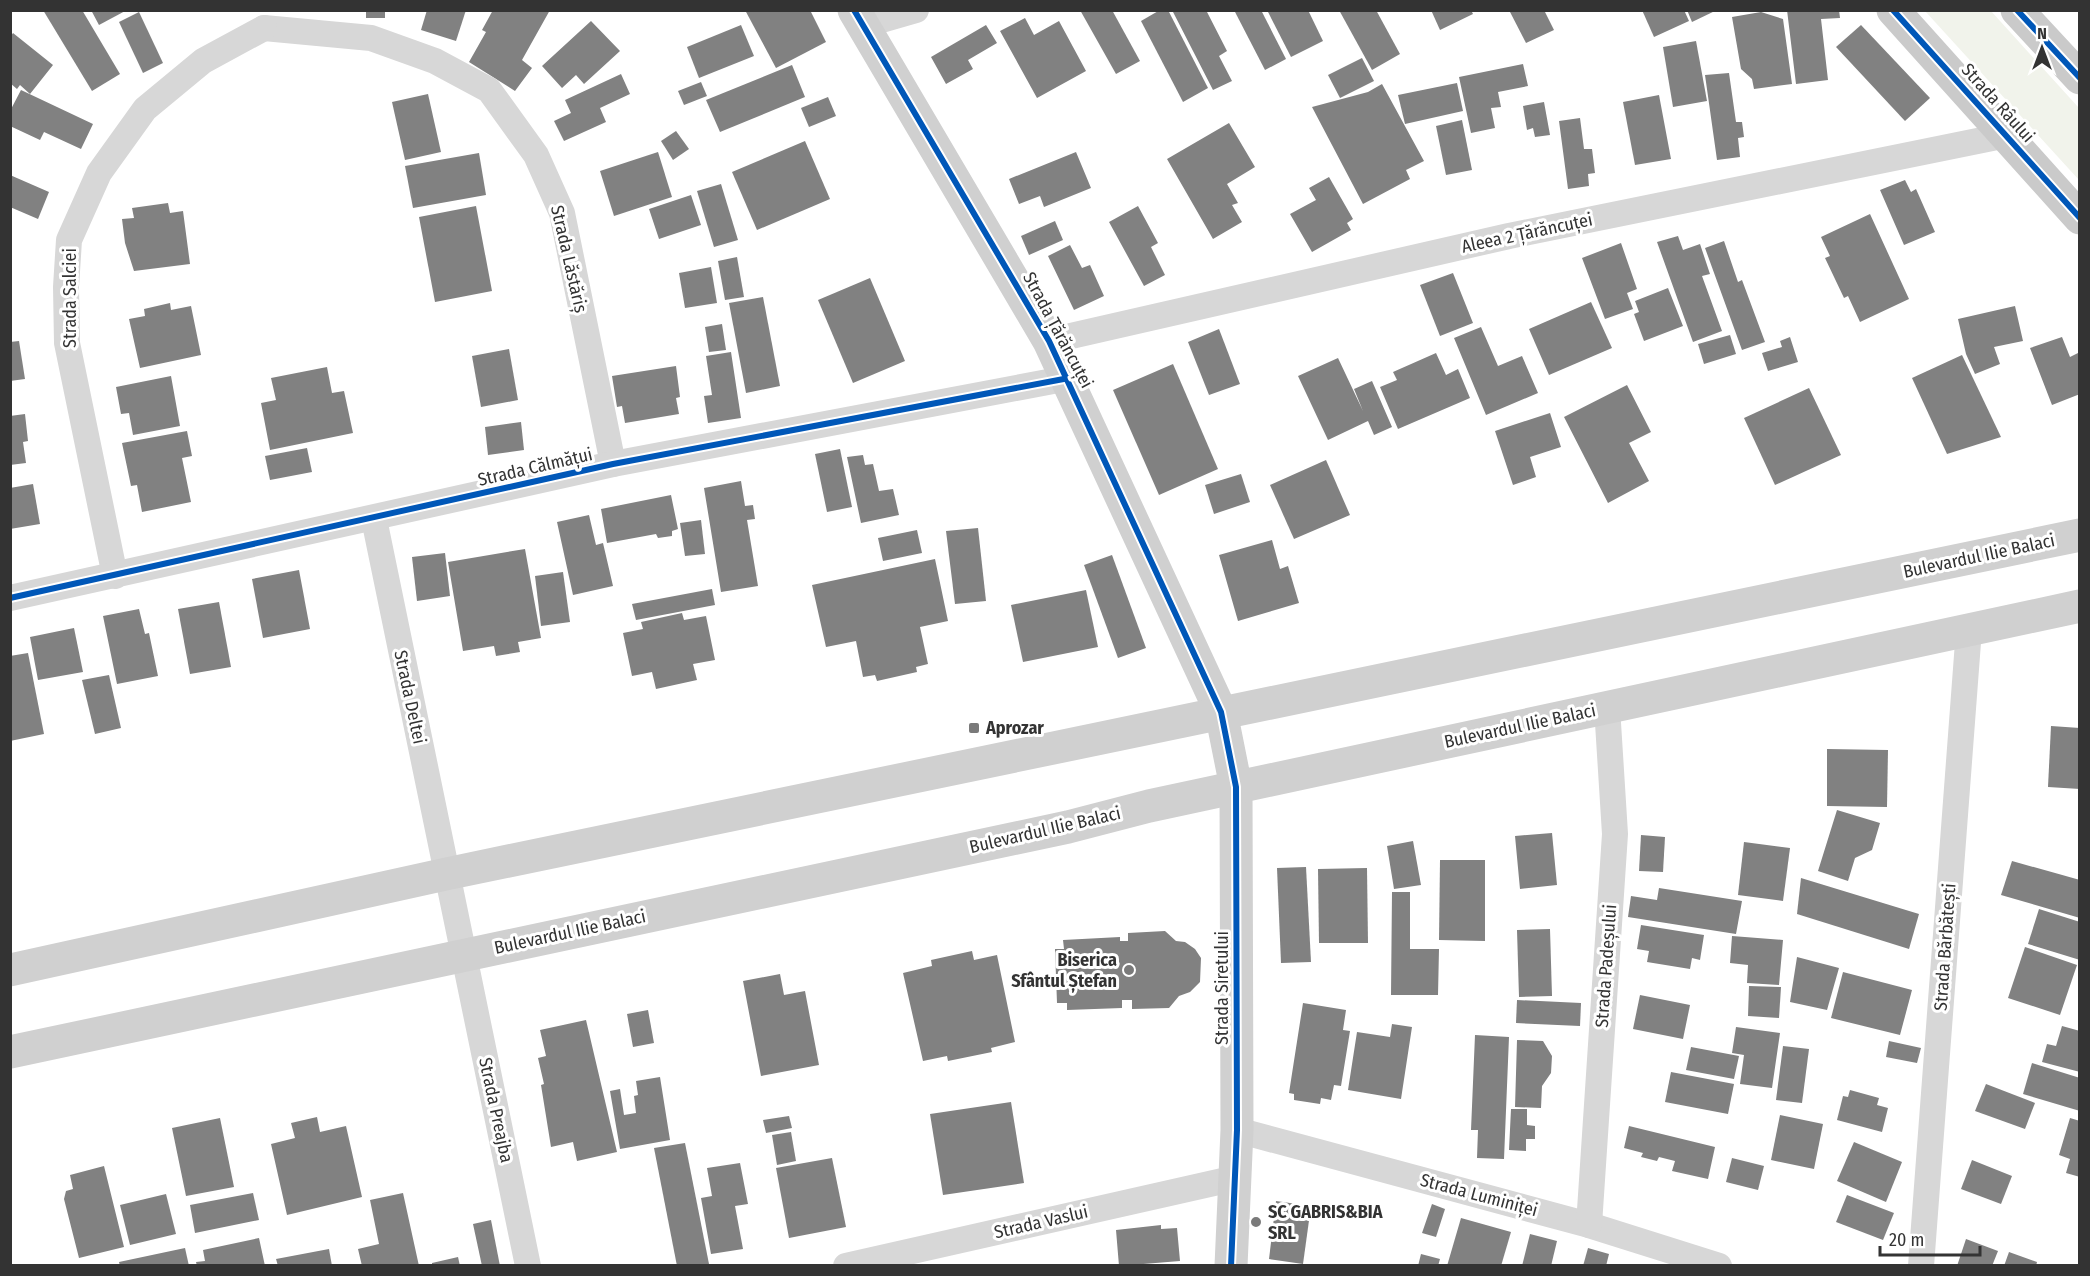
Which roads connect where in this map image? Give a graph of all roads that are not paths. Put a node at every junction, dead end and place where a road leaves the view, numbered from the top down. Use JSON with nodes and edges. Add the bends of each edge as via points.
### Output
{"nodes":[{"id":1,"x":916,"y":10,"type":"edge"},
{"id":2,"x":1893,"y":10,"type":"edge"},
{"id":3,"x":2017,"y":10,"type":"edge"},
{"id":4,"x":859,"y":18,"type":"edge"},
{"id":5,"x":262,"y":19,"type":"edge"},
{"id":6,"x":2079,"y":78,"type":"edge"},
{"id":7,"x":2007,"y":135,"type":"junction"},
{"id":8,"x":2079,"y":218,"type":"edge"},
{"id":9,"x":1049,"y":341,"type":"junction"},
{"id":10,"x":1069,"y":378,"type":"junction"},
{"id":11,"x":613,"y":464,"type":"junction"},
{"id":12,"x":374,"y":519,"type":"junction"},
{"id":13,"x":2079,"y":536,"type":"edge"},
{"id":14,"x":115,"y":576,"type":"junction"},
{"id":15,"x":10,"y":598,"type":"edge"},
{"id":16,"x":2079,"y":606,"type":"edge"},
{"id":17,"x":1969,"y":629,"type":"junction"},
{"id":18,"x":1607,"y":707,"type":"junction"},
{"id":19,"x":1221,"y":711,"type":"junction"},
{"id":20,"x":1236,"y":788,"type":"junction"},
{"id":21,"x":446,"y":874,"type":"junction"},
{"id":22,"x":464,"y":954,"type":"junction"},
{"id":23,"x":10,"y":970,"type":"edge"},
{"id":24,"x":10,"y":1052,"type":"edge"},
{"id":25,"x":1237,"y":1130,"type":"junction"},
{"id":26,"x":1236,"y":1178,"type":"junction"},
{"id":27,"x":1589,"y":1225,"type":"junction"},
{"id":28,"x":528,"y":1266,"type":"edge"},
{"id":29,"x":846,"y":1266,"type":"edge"},
{"id":30,"x":1231,"y":1266,"type":"edge"},
{"id":31,"x":1719,"y":1266,"type":"edge"},
{"id":32,"x":1921,"y":1266,"type":"edge"}],
"edges":[{"from":1,"to":4,"type":"street"},
{"from":2,"to":7,"type":"main road","name":"Strada Râului"},
{"from":3,"to":6,"type":"main road"},
{"from":4,"to":9,"type":"main road","name":"Strada Țărăncuței"},
{"from":5,"to":11,"type":"street","name":"Strada Lăstăriș","via":[[371,38],[435,61],[489,90],[536,155],[562,213]]},
{"from":5,"to":14,"type":"street","name":"Strada Salciei","via":[[146,109],[99,172],[69,240],[67,343]]},
{"from":7,"to":8,"type":"main road","name":"Strada Râului"},
{"from":7,"to":9,"type":"street","name":"Aleea 2 Țărăncuței","via":[[1509,236]]},
{"from":9,"to":10,"type":"main road","name":"Strada Țărăncuței"},
{"from":10,"to":11,"type":"street","name":"Strada Călmățui"},
{"from":10,"to":19,"type":"main road","name":"Strada Țărăncuței"},
{"from":11,"to":12,"type":"street","name":"Strada Călmățui"},
{"from":12,"to":14,"type":"street","name":"Strada Călmățui"},
{"from":12,"to":21,"type":"street","name":"Strada Deltei"},
{"from":13,"to":19,"type":"main road","name":"Bulevardul Ilie Balaci"},
{"from":14,"to":15,"type":"street","name":"Strada Călmățui"},
{"from":16,"to":17,"type":"main road","name":"Bulevardul Ilie Balaci"},
{"from":17,"to":18,"type":"main road","name":"Bulevardul Ilie Balaci"},
{"from":17,"to":32,"type":"street","name":"Strada Bărbătești"},
{"from":18,"to":20,"type":"main road","name":"Bulevardul Ilie Balaci"},
{"from":18,"to":27,"type":"street","name":"Strada Padeșului","via":[[1615,834]]},
{"from":19,"to":20,"type":"main road","name":"Strada Siretului"},
{"from":19,"to":21,"type":"main road","name":"Bulevardul Ilie Balaci"},
{"from":20,"to":22,"type":"main road","name":"Bulevardul Ilie Balaci","via":[[1056,830]]},
{"from":20,"to":25,"type":"main road","name":"Strada Siretului"},
{"from":21,"to":22,"type":"street","name":"Strada Deltei"},
{"from":21,"to":23,"type":"main road","name":"Bulevardul Ilie Balaci"},
{"from":22,"to":24,"type":"main road","name":"Bulevardul Ilie Balaci"},
{"from":22,"to":28,"type":"street","name":"Strada Preajba"},
{"from":25,"to":26,"type":"main road","name":"Strada Siretului"},
{"from":25,"to":27,"type":"street","name":"Strada Luminiței"},
{"from":26,"to":29,"type":"street","name":"Strada Vaslui"},
{"from":26,"to":30,"type":"main road","name":"Strada Siretului"},
{"from":27,"to":31,"type":"street","name":"Strada Luminiței"}]}
